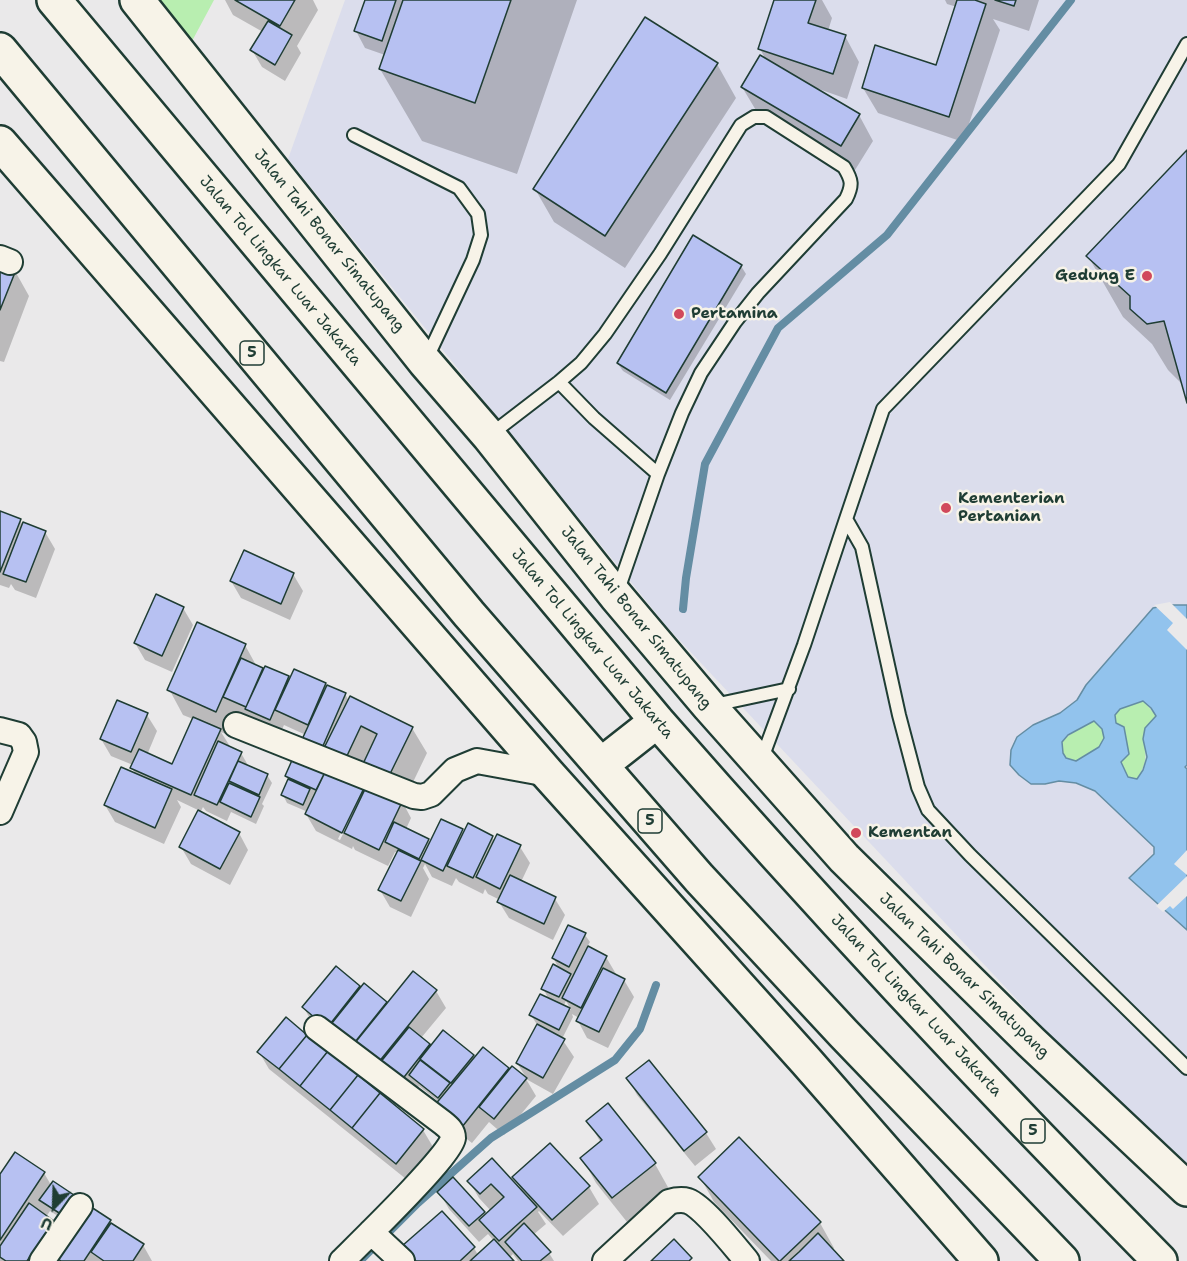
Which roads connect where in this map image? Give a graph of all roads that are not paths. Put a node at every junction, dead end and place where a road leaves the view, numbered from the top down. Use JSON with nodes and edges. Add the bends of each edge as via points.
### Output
{"nodes":[{"id":1,"x":54,"y":0,"type":"edge"},
{"id":2,"x":137,"y":0,"type":"edge"},
{"id":3,"x":1187,"y":44,"type":"edge"},
{"id":4,"x":0,"y":50,"type":"edge"},
{"id":5,"x":354,"y":135,"type":"dead end"},
{"id":6,"x":0,"y":143,"type":"edge"},
{"id":7,"x":425,"y":362,"type":"junction"},
{"id":8,"x":559,"y":382,"type":"junction"},
{"id":9,"x":489,"y":436,"type":"junction"},
{"id":10,"x":658,"y":474,"type":"junction"},
{"id":11,"x":846,"y":519,"type":"junction"},
{"id":12,"x":616,"y":596,"type":"junction"},
{"id":13,"x":789,"y":689,"type":"junction"},
{"id":14,"x":709,"y":706,"type":"junction"},
{"id":15,"x":657,"y":722,"type":"junction"},
{"id":16,"x":236,"y":725,"type":"dead end"},
{"id":17,"x":10,"y":733,"type":"edge"},
{"id":18,"x":760,"y":764,"type":"junction"},
{"id":19,"x":600,"y":765,"type":"junction"},
{"id":20,"x":548,"y":774,"type":"junction"},
{"id":21,"x":0,"y":812,"type":"edge"},
{"id":22,"x":318,"y":1028,"type":"dead end"},
{"id":23,"x":1187,"y":1068,"type":"edge"},
{"id":24,"x":1187,"y":1189,"type":"edge"},
{"id":25,"x":80,"y":1206,"type":"dead end"},
{"id":26,"x":383,"y":1243,"type":"edge"},
{"id":27,"x":42,"y":1261,"type":"edge"},
{"id":28,"x":342,"y":1261,"type":"edge"},
{"id":29,"x":605,"y":1261,"type":"edge"},
{"id":30,"x":747,"y":1261,"type":"edge"},
{"id":31,"x":981,"y":1261,"type":"edge"},
{"id":32,"x":1062,"y":1261,"type":"edge"},
{"id":33,"x":1160,"y":1261,"type":"edge"}],
"edges":[{"from":1,"to":15,"type":"highway","name":"Jalan Tol Lingkar Luar Jakarta","number":"5"},
{"from":2,"to":7,"type":"highway","name":"Jalan Tahi Bonar Simatupang"},
{"from":3,"to":11,"type":"lane","via":[[1119,164],[884,409]]},
{"from":4,"to":19,"type":"highway","number":"5","via":[[469,614]]},
{"from":5,"to":7,"type":"lane","via":[[459,188],[478,214],[481,235],[473,260]]},
{"from":6,"to":20,"type":"highway"},
{"from":7,"to":9,"type":"highway","name":"Jalan Tahi Bonar Simatupang"},
{"from":8,"to":9,"type":"lane"},
{"from":8,"to":10,"type":"lane"},
{"from":8,"to":10,"type":"lane","via":[[605,334],[741,124],[754,117],[766,117],[844,167],[851,189],[846,199],[735,322],[701,373]]},
{"from":9,"to":12,"type":"highway","name":"Jalan Tahi Bonar Simatupang"},
{"from":10,"to":12,"type":"lane"},
{"from":11,"to":13,"type":"lane"},
{"from":11,"to":23,"type":"lane","via":[[862,547],[899,715],[927,810]]},
{"from":12,"to":14,"type":"highway","name":"Jalan Tahi Bonar Simatupang"},
{"from":13,"to":14,"type":"lane"},
{"from":13,"to":18,"type":"lane"},
{"from":14,"to":18,"type":"highway","name":"Jalan Tahi Bonar Simatupang"},
{"from":15,"to":19,"type":"highway"},
{"from":15,"to":33,"type":"highway","name":"Jalan Tol Lingkar Luar Jakarta","number":"5","via":[[908,999]]},
{"from":16,"to":20,"type":"street","via":[[414,796],[431,794],[455,770],[477,761]]},
{"from":17,"to":21,"type":"street","via":[[24,742],[26,752]]},
{"from":18,"to":24,"type":"highway","name":"Jalan Tahi Bonar Simatupang","via":[[852,867]]},
{"from":19,"to":32,"type":"highway","number":"5","via":[[843,1033]]},
{"from":20,"to":31,"type":"highway"},
{"from":22,"to":26,"type":"street","via":[[451,1130],[450,1147],[419,1182]]},
{"from":25,"to":27,"type":"street"},
{"from":26,"to":28,"type":"street"},
{"from":29,"to":30,"type":"street","via":[[669,1202],[680,1200],[698,1207]]}]}
